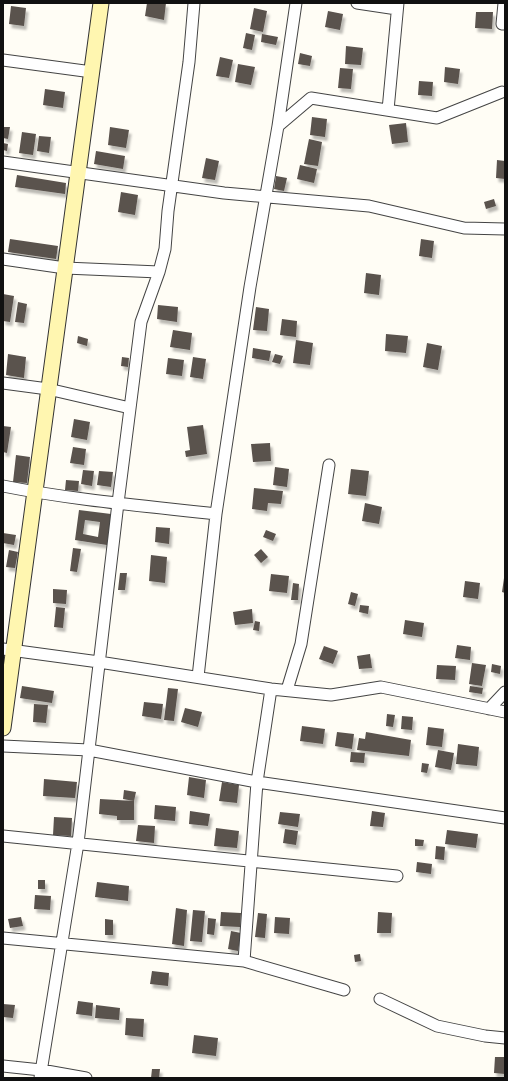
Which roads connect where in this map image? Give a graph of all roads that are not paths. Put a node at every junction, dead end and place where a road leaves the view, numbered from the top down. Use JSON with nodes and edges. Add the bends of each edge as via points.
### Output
{"nodes":[{"id":1,"x":101,"y":3,"type":"edge"},
{"id":2,"x":296,"y":3,"type":"edge"},
{"id":3,"x":357,"y":3,"type":"edge"},
{"id":4,"x":504,"y":3,"type":"edge"},
{"id":5,"x":193,"y":5,"type":"edge"},
{"id":6,"x":398,"y":6,"type":"edge"},
{"id":7,"x":505,"y":24,"type":"edge"},
{"id":8,"x":3,"y":60,"type":"edge"},
{"id":9,"x":92,"y":72,"type":"junction"},
{"id":10,"x":502,"y":92,"type":"dead end"},
{"id":11,"x":388,"y":110,"type":"junction"},
{"id":12,"x":278,"y":126,"type":"junction"},
{"id":13,"x":3,"y":162,"type":"edge"},
{"id":14,"x":78,"y":172,"type":"junction"},
{"id":15,"x":172,"y":185,"type":"junction"},
{"id":16,"x":266,"y":197,"type":"junction"},
{"id":17,"x":505,"y":229,"type":"edge"},
{"id":18,"x":3,"y":259,"type":"edge"},
{"id":19,"x":65,"y":268,"type":"junction"},
{"id":20,"x":159,"y":272,"type":"junction"},
{"id":21,"x":3,"y":383,"type":"edge"},
{"id":22,"x":48,"y":389,"type":"junction"},
{"id":23,"x":130,"y":408,"type":"junction"},
{"id":24,"x":329,"y":465,"type":"dead end"},
{"id":25,"x":3,"y":486,"type":"edge"},
{"id":26,"x":35,"y":492,"type":"junction"},
{"id":27,"x":118,"y":503,"type":"junction"},
{"id":28,"x":216,"y":514,"type":"junction"},
{"id":29,"x":8,"y":650,"type":"edge"},
{"id":30,"x":99,"y":662,"type":"junction"},
{"id":31,"x":198,"y":677,"type":"junction"},
{"id":32,"x":271,"y":689,"type":"junction"},
{"id":33,"x":287,"y":690,"type":"junction"},
{"id":34,"x":505,"y":692,"type":"edge"},
{"id":35,"x":489,"y":709,"type":"junction"},
{"id":36,"x":505,"y":712,"type":"edge"},
{"id":37,"x":3,"y":728,"type":"edge"},
{"id":38,"x":3,"y":746,"type":"edge"},
{"id":39,"x":89,"y":750,"type":"junction"},
{"id":40,"x":257,"y":782,"type":"junction"},
{"id":41,"x":505,"y":818,"type":"edge"},
{"id":42,"x":3,"y":836,"type":"edge"},
{"id":43,"x":78,"y":844,"type":"junction"},
{"id":44,"x":251,"y":860,"type":"junction"},
{"id":45,"x":397,"y":876,"type":"dead end"},
{"id":46,"x":3,"y":938,"type":"edge"},
{"id":47,"x":62,"y":944,"type":"junction"},
{"id":48,"x":244,"y":961,"type":"junction"},
{"id":49,"x":344,"y":990,"type":"dead end"},
{"id":50,"x":380,"y":999,"type":"dead end"},
{"id":51,"x":505,"y":1038,"type":"edge"},
{"id":52,"x":3,"y":1066,"type":"edge"},
{"id":53,"x":41,"y":1074,"type":"edge"},
{"id":54,"x":86,"y":1078,"type":"edge"}],
"edges":[{"from":1,"to":9,"type":"street"},
{"from":2,"to":12,"type":"street"},
{"from":3,"to":6,"type":"street"},
{"from":4,"to":7,"type":"street","via":[[502,24]]},
{"from":5,"to":15,"type":"street"},
{"from":6,"to":11,"type":"street"},
{"from":8,"to":9,"type":"street"},
{"from":9,"to":14,"type":"street"},
{"from":10,"to":11,"type":"street","via":[[437,118]]},
{"from":11,"to":12,"type":"street","via":[[311,98]]},
{"from":12,"to":16,"type":"street"},
{"from":13,"to":14,"type":"street"},
{"from":14,"to":15,"type":"street"},
{"from":14,"to":19,"type":"street"},
{"from":15,"to":16,"type":"street"},
{"from":15,"to":20,"type":"street","via":[[165,249]]},
{"from":16,"to":17,"type":"street","via":[[368,206],[464,228]]},
{"from":16,"to":28,"type":"street"},
{"from":18,"to":19,"type":"street"},
{"from":19,"to":20,"type":"street"},
{"from":19,"to":22,"type":"street"},
{"from":20,"to":23,"type":"street","via":[[141,322]]},
{"from":21,"to":22,"type":"street"},
{"from":22,"to":23,"type":"street"},
{"from":22,"to":26,"type":"street"},
{"from":23,"to":27,"type":"street"},
{"from":24,"to":33,"type":"street","via":[[301,644]]},
{"from":25,"to":26,"type":"street"},
{"from":26,"to":27,"type":"street"},
{"from":26,"to":29,"type":"street"},
{"from":27,"to":28,"type":"street"},
{"from":27,"to":30,"type":"street"},
{"from":28,"to":31,"type":"street"},
{"from":29,"to":30,"type":"street"},
{"from":29,"to":37,"type":"street"},
{"from":30,"to":31,"type":"street"},
{"from":30,"to":39,"type":"street"},
{"from":31,"to":32,"type":"street"},
{"from":32,"to":33,"type":"street"},
{"from":32,"to":40,"type":"street"},
{"from":33,"to":35,"type":"street","via":[[331,695],[381,687]]},
{"from":34,"to":35,"type":"street"},
{"from":35,"to":36,"type":"street"},
{"from":38,"to":39,"type":"street"},
{"from":39,"to":40,"type":"street"},
{"from":39,"to":43,"type":"street"},
{"from":40,"to":41,"type":"street"},
{"from":40,"to":44,"type":"street"},
{"from":42,"to":43,"type":"street"},
{"from":43,"to":44,"type":"street"},
{"from":43,"to":47,"type":"street"},
{"from":44,"to":45,"type":"street"},
{"from":44,"to":48,"type":"street"},
{"from":46,"to":47,"type":"street"},
{"from":47,"to":48,"type":"street"},
{"from":47,"to":53,"type":"street"},
{"from":48,"to":49,"type":"street"},
{"from":50,"to":51,"type":"street","via":[[437,1026]]},
{"from":52,"to":53,"type":"street"},
{"from":53,"to":54,"type":"street"}]}
